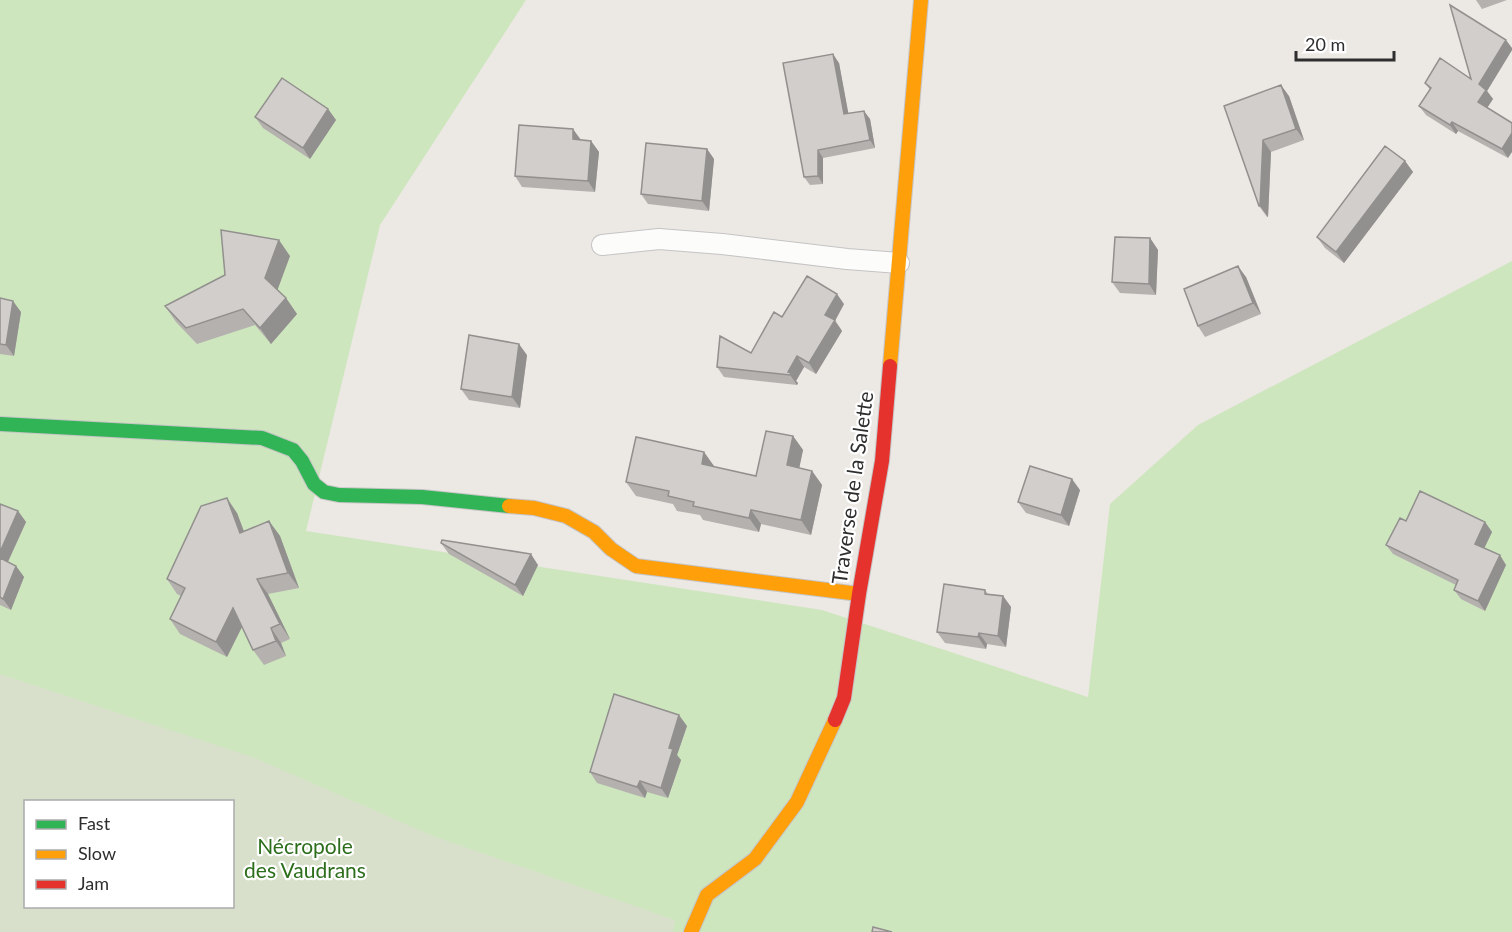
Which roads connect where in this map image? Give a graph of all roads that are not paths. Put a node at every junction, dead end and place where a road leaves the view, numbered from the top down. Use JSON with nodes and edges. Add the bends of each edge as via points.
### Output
{"nodes":[{"id":1,"x":921,"y":0,"type":"edge"},
{"id":2,"x":602,"y":245,"type":"dead end"},
{"id":3,"x":899,"y":263,"type":"junction"},
{"id":4,"x":0,"y":424,"type":"edge"},
{"id":5,"x":859,"y":594,"type":"junction"},
{"id":6,"x":691,"y":932,"type":"edge"}],
"edges":[{"from":1,"to":3,"type":"street","name":"Traverse de la Salette"},
{"from":2,"to":3,"type":"lane","via":[[659,239]]},
{"from":3,"to":5,"type":"street","name":"Traverse de la Salette","via":[[882,461]]},
{"from":4,"to":5,"type":"street","via":[[262,438],[293,450],[324,492],[534,508],[566,516],[594,532],[636,566]]},
{"from":5,"to":6,"type":"street","name":"Traverse de la Salette","via":[[844,698],[797,802],[755,859],[707,895]]}]}
